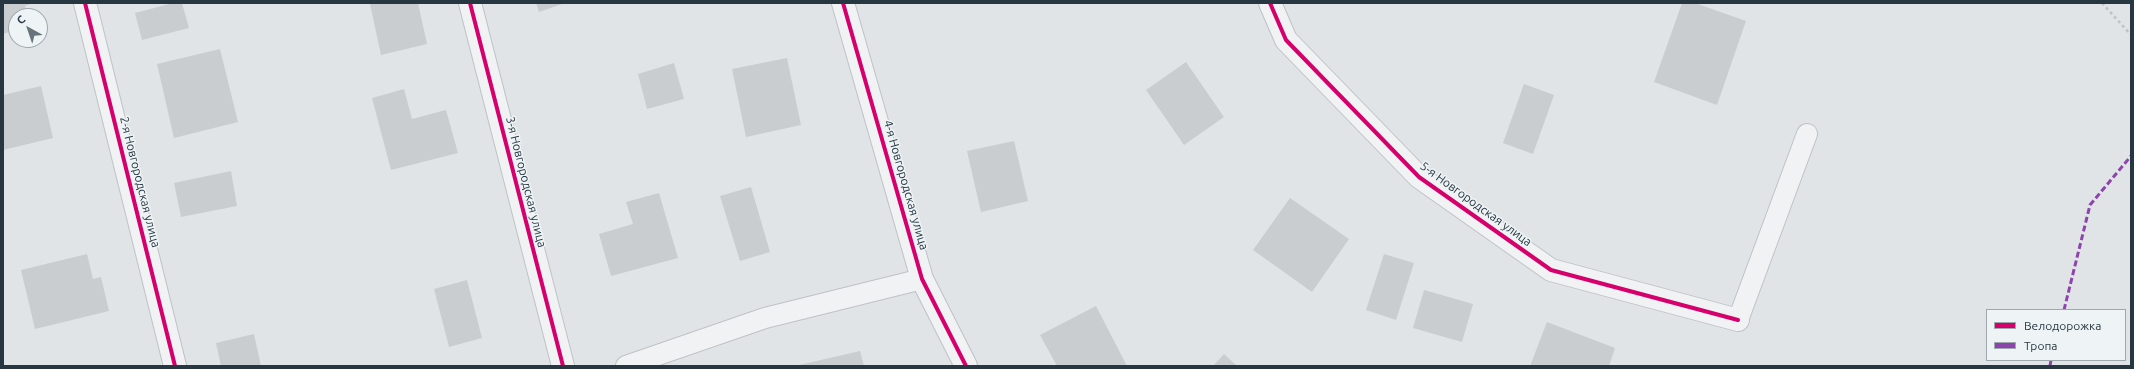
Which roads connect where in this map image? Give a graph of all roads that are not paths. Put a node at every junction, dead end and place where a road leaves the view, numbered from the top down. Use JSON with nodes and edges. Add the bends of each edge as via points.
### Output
{"nodes":[{"id":1,"x":85,"y":3,"type":"edge"},
{"id":2,"x":470,"y":3,"type":"edge"},
{"id":3,"x":843,"y":3,"type":"edge"},
{"id":4,"x":1270,"y":3,"type":"edge"},
{"id":5,"x":1807,"y":134,"type":"dead end"},
{"id":6,"x":922,"y":279,"type":"junction"},
{"id":7,"x":1738,"y":320,"type":"joint"},
{"id":8,"x":175,"y":366,"type":"edge"},
{"id":9,"x":563,"y":366,"type":"edge"},
{"id":10,"x":626,"y":366,"type":"edge"},
{"id":11,"x":966,"y":366,"type":"edge"}],
"edges":[{"from":1,"to":8,"type":"street","name":"2-я Новгородская улица"},
{"from":2,"to":9,"type":"street","name":"3-я Новгородская улица"},
{"from":3,"to":6,"type":"street","name":"4-я Новгородская улица"},
{"from":4,"to":7,"type":"street","name":"5-я Новгородская улица","via":[[1286,40],[1419,177],[1551,270]]},
{"from":5,"to":7,"type":"lane"},
{"from":6,"to":10,"type":"lane","via":[[765,318]]},
{"from":6,"to":11,"type":"street","name":"4-я Новгородская улица"}]}
